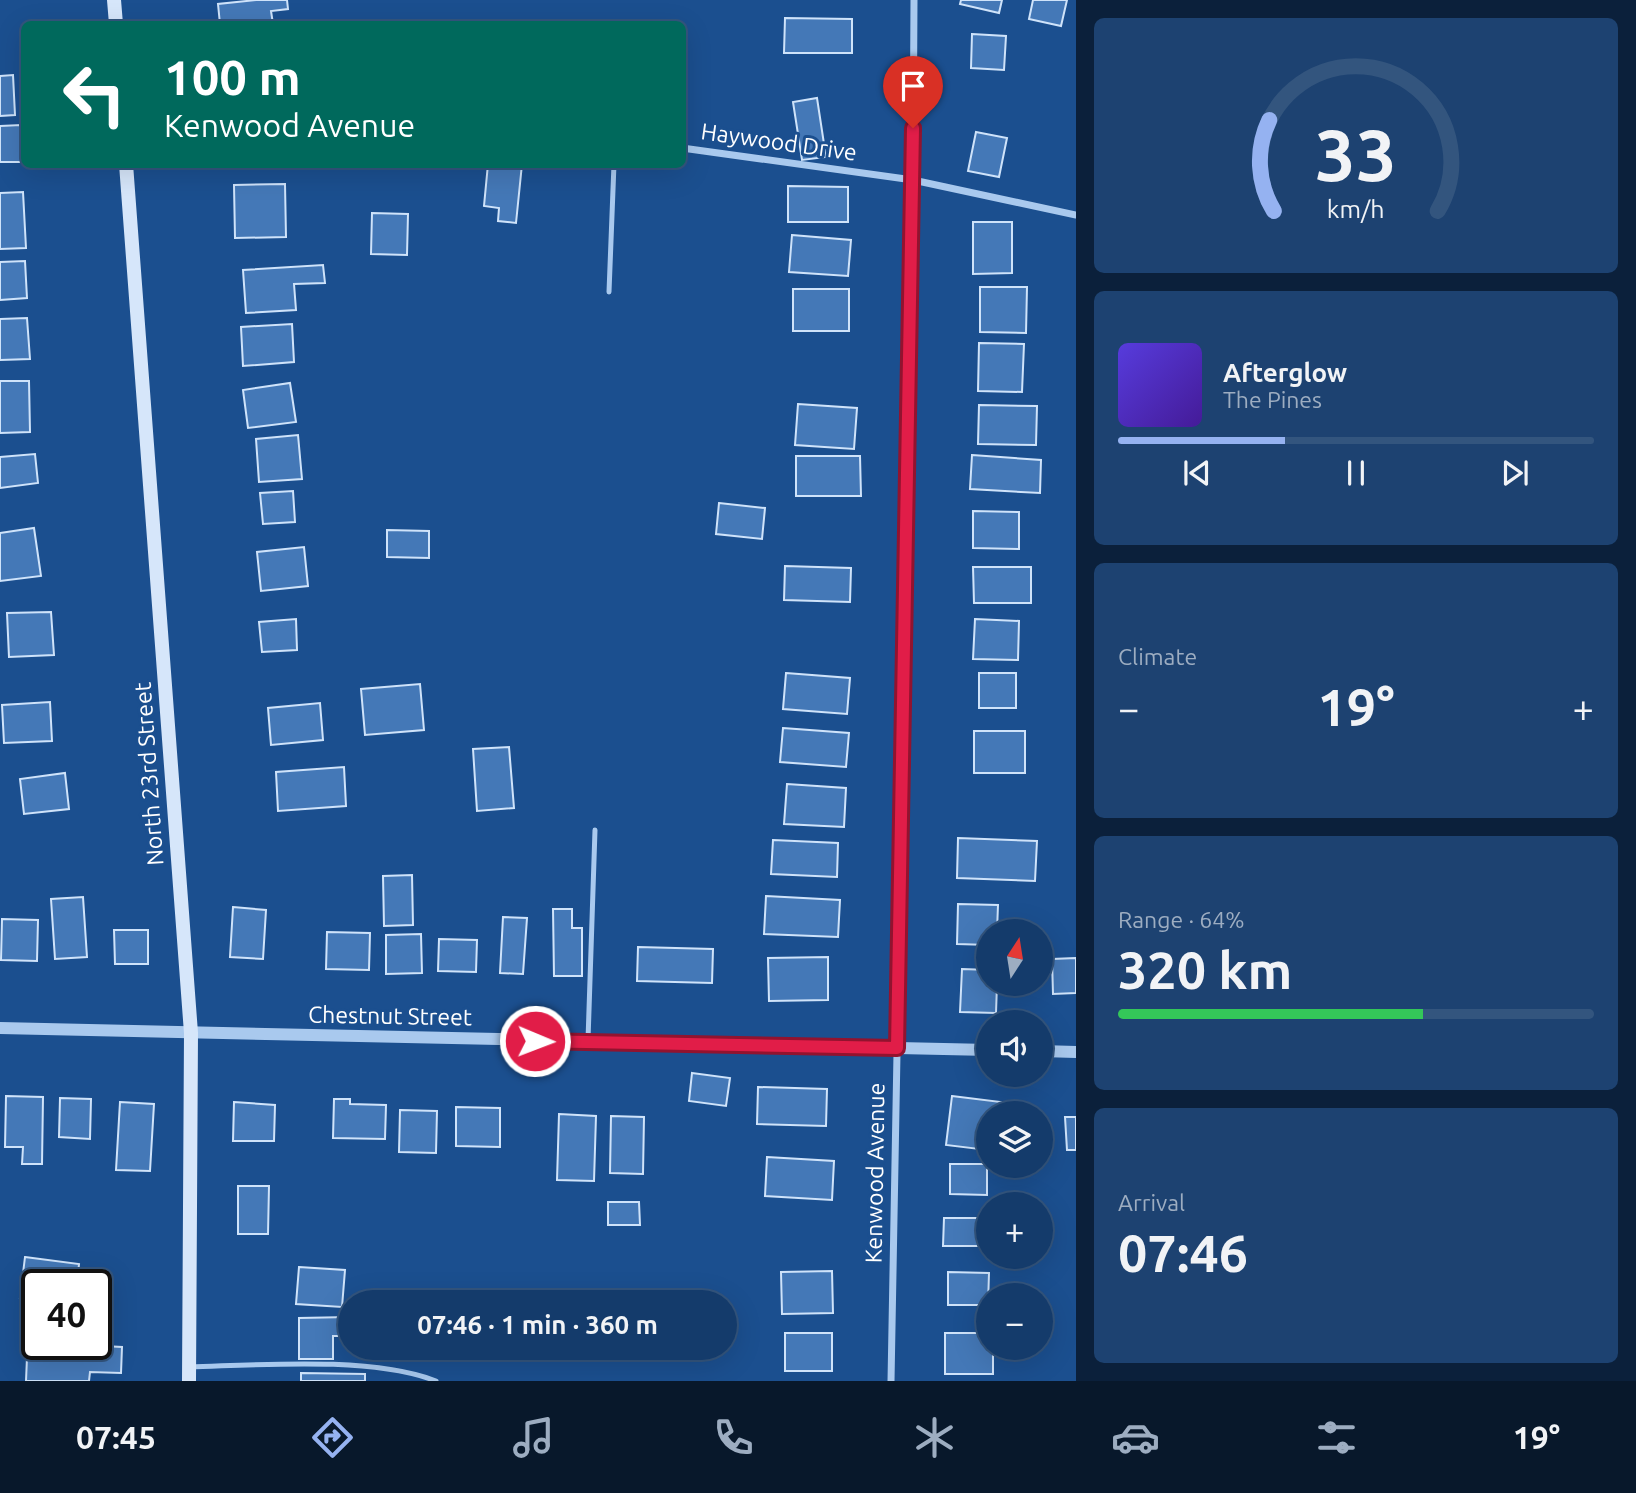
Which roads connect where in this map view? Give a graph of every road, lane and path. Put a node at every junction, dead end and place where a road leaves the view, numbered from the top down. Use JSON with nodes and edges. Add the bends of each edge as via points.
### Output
{"nodes":[{"id":1,"x":114,"y":0,"type":"edge"},
{"id":2,"x":914,"y":0,"type":"edge"},
{"id":3,"x":116,"y":21,"type":"edge"},
{"id":4,"x":686,"y":149,"type":"edge"},
{"id":5,"x":126,"y":168,"type":"edge"},
{"id":6,"x":614,"y":168,"type":"edge"},
{"id":7,"x":913,"y":180,"type":"junction"},
{"id":8,"x":1076,"y":215,"type":"edge"},
{"id":9,"x":609,"y":292,"type":"dead end"},
{"id":10,"x":595,"y":830,"type":"dead end"},
{"id":11,"x":0,"y":1028,"type":"edge"},
{"id":12,"x":191,"y":1032,"type":"junction"},
{"id":13,"x":588,"y":1042,"type":"junction"},
{"id":14,"x":897,"y":1048,"type":"junction"},
{"id":15,"x":976,"y":1050,"type":"edge"},
{"id":16,"x":1053,"y":1051,"type":"edge"},
{"id":17,"x":1076,"y":1052,"type":"edge"},
{"id":18,"x":189,"y":1374,"type":"edge"},
{"id":19,"x":436,"y":1381,"type":"edge"},
{"id":20,"x":891,"y":1381,"type":"edge"}],
"edges":[{"from":1,"to":3,"type":"main road"},
{"from":2,"to":7,"type":"street","name":"Kenwood Avenue"},
{"from":4,"to":7,"type":"street","name":"Haywood Drive"},
{"from":5,"to":12,"type":"main road","name":"North 23rd Street"},
{"from":6,"to":9,"type":"lane"},
{"from":7,"to":8,"type":"street","name":"Haywood Drive"},
{"from":7,"to":14,"type":"street","name":"Kenwood Avenue"},
{"from":10,"to":13,"type":"lane"},
{"from":11,"to":12,"type":"street","name":"Chestnut Street"},
{"from":12,"to":13,"type":"street","name":"Chestnut Street"},
{"from":12,"to":18,"type":"main road","name":"North 23rd Street"},
{"from":13,"to":14,"type":"street","name":"Chestnut Street"},
{"from":14,"to":15,"type":"street","name":"Chestnut Street"},
{"from":14,"to":20,"type":"street","name":"Kenwood Avenue"},
{"from":16,"to":17,"type":"street"},
{"from":18,"to":19,"type":"lane","via":[[331,1365]]}]}
